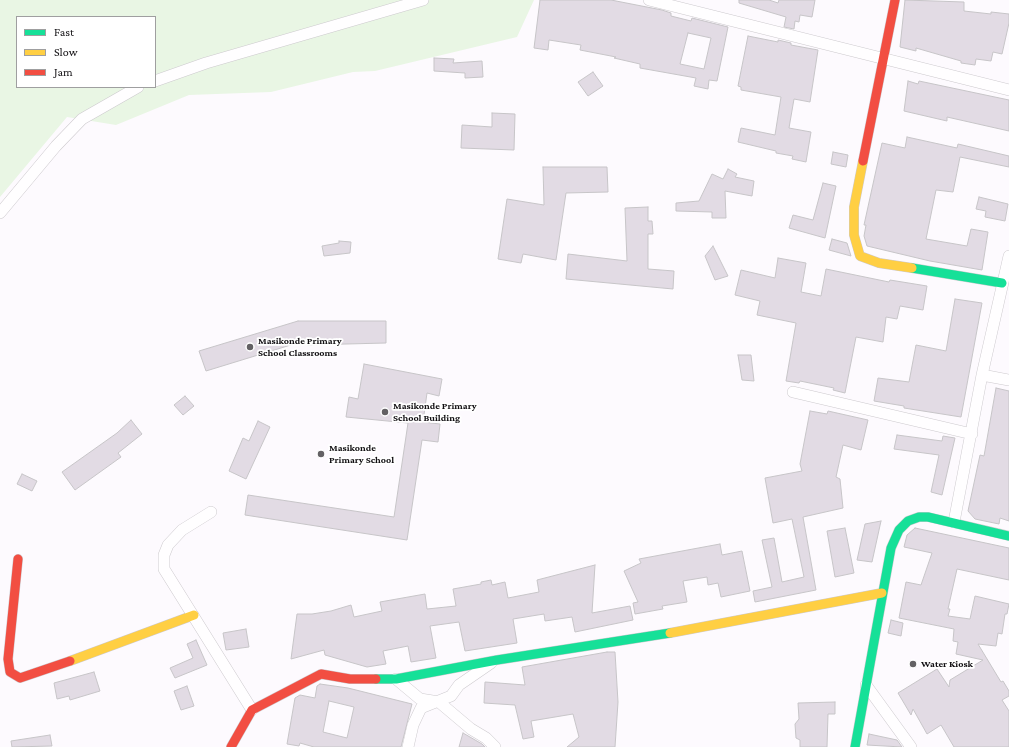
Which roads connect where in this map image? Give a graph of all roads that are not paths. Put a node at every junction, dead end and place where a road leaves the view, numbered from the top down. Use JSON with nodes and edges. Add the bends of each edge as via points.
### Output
{"nodes":[{"id":1,"x":423,"y":0,"type":"edge"},
{"id":2,"x":649,"y":0,"type":"edge"},
{"id":3,"x":895,"y":0,"type":"edge"},
{"id":4,"x":885,"y":58,"type":"junction"},
{"id":5,"x":156,"y":81,"type":"edge"},
{"id":6,"x":136,"y":88,"type":"edge"},
{"id":7,"x":1009,"y":90,"type":"edge"},
{"id":8,"x":0,"y":213,"type":"edge"},
{"id":9,"x":1009,"y":256,"type":"edge"},
{"id":10,"x":1002,"y":283,"type":"junction"},
{"id":11,"x":982,"y":375,"type":"junction"},
{"id":12,"x":1009,"y":380,"type":"edge"},
{"id":13,"x":793,"y":392,"type":"dead end"},
{"id":14,"x":972,"y":434,"type":"junction"},
{"id":15,"x":211,"y":512,"type":"dead end"},
{"id":16,"x":954,"y":522,"type":"junction"},
{"id":17,"x":1009,"y":536,"type":"edge"},
{"id":18,"x":18,"y":559,"type":"dead end"},
{"id":19,"x":882,"y":593,"type":"junction"},
{"id":20,"x":194,"y":616,"type":"junction"},
{"id":21,"x":497,"y":660,"type":"junction"},
{"id":22,"x":396,"y":679,"type":"junction"},
{"id":23,"x":866,"y":685,"type":"junction"},
{"id":24,"x":439,"y":702,"type":"junction"},
{"id":25,"x":252,"y":710,"type":"junction"},
{"id":26,"x":231,"y":747,"type":"edge"},
{"id":27,"x":408,"y":747,"type":"edge"},
{"id":28,"x":495,"y":747,"type":"edge"},
{"id":29,"x":855,"y":747,"type":"edge"},
{"id":30,"x":911,"y":747,"type":"edge"}],
"edges":[{"from":1,"to":5,"type":"street","via":[[206,63]]},
{"from":2,"to":4,"type":"street"},
{"from":3,"to":4,"type":"street"},
{"from":4,"to":7,"type":"street"},
{"from":4,"to":10,"type":"street","via":[[854,207],[854,235],[860,256],[879,264]]},
{"from":6,"to":8,"type":"street","via":[[82,118]]},
{"from":9,"to":10,"type":"street"},
{"from":10,"to":11,"type":"street"},
{"from":11,"to":12,"type":"street"},
{"from":11,"to":14,"type":"street"},
{"from":13,"to":14,"type":"street"},
{"from":14,"to":16,"type":"street"},
{"from":15,"to":20,"type":"street","via":[[173,538],[164,555],[164,569]]},
{"from":16,"to":17,"type":"street"},
{"from":16,"to":19,"type":"street","via":[[928,517],[908,521],[899,530],[891,548]]},
{"from":18,"to":20,"type":"street","via":[[8,648],[10,672],[20,678]]},
{"from":19,"to":21,"type":"street","via":[[661,635]]},
{"from":19,"to":23,"type":"street"},
{"from":20,"to":25,"type":"street"},
{"from":21,"to":22,"type":"street"},
{"from":21,"to":24,"type":"street","via":[[471,675],[451,696]]},
{"from":22,"to":24,"type":"street","via":[[420,699]]},
{"from":22,"to":25,"type":"street","via":[[350,679],[321,674]]},
{"from":23,"to":29,"type":"street"},
{"from":23,"to":30,"type":"street"},
{"from":24,"to":27,"type":"street","via":[[422,708],[413,725]]},
{"from":24,"to":28,"type":"street"},
{"from":25,"to":26,"type":"street"}]}
